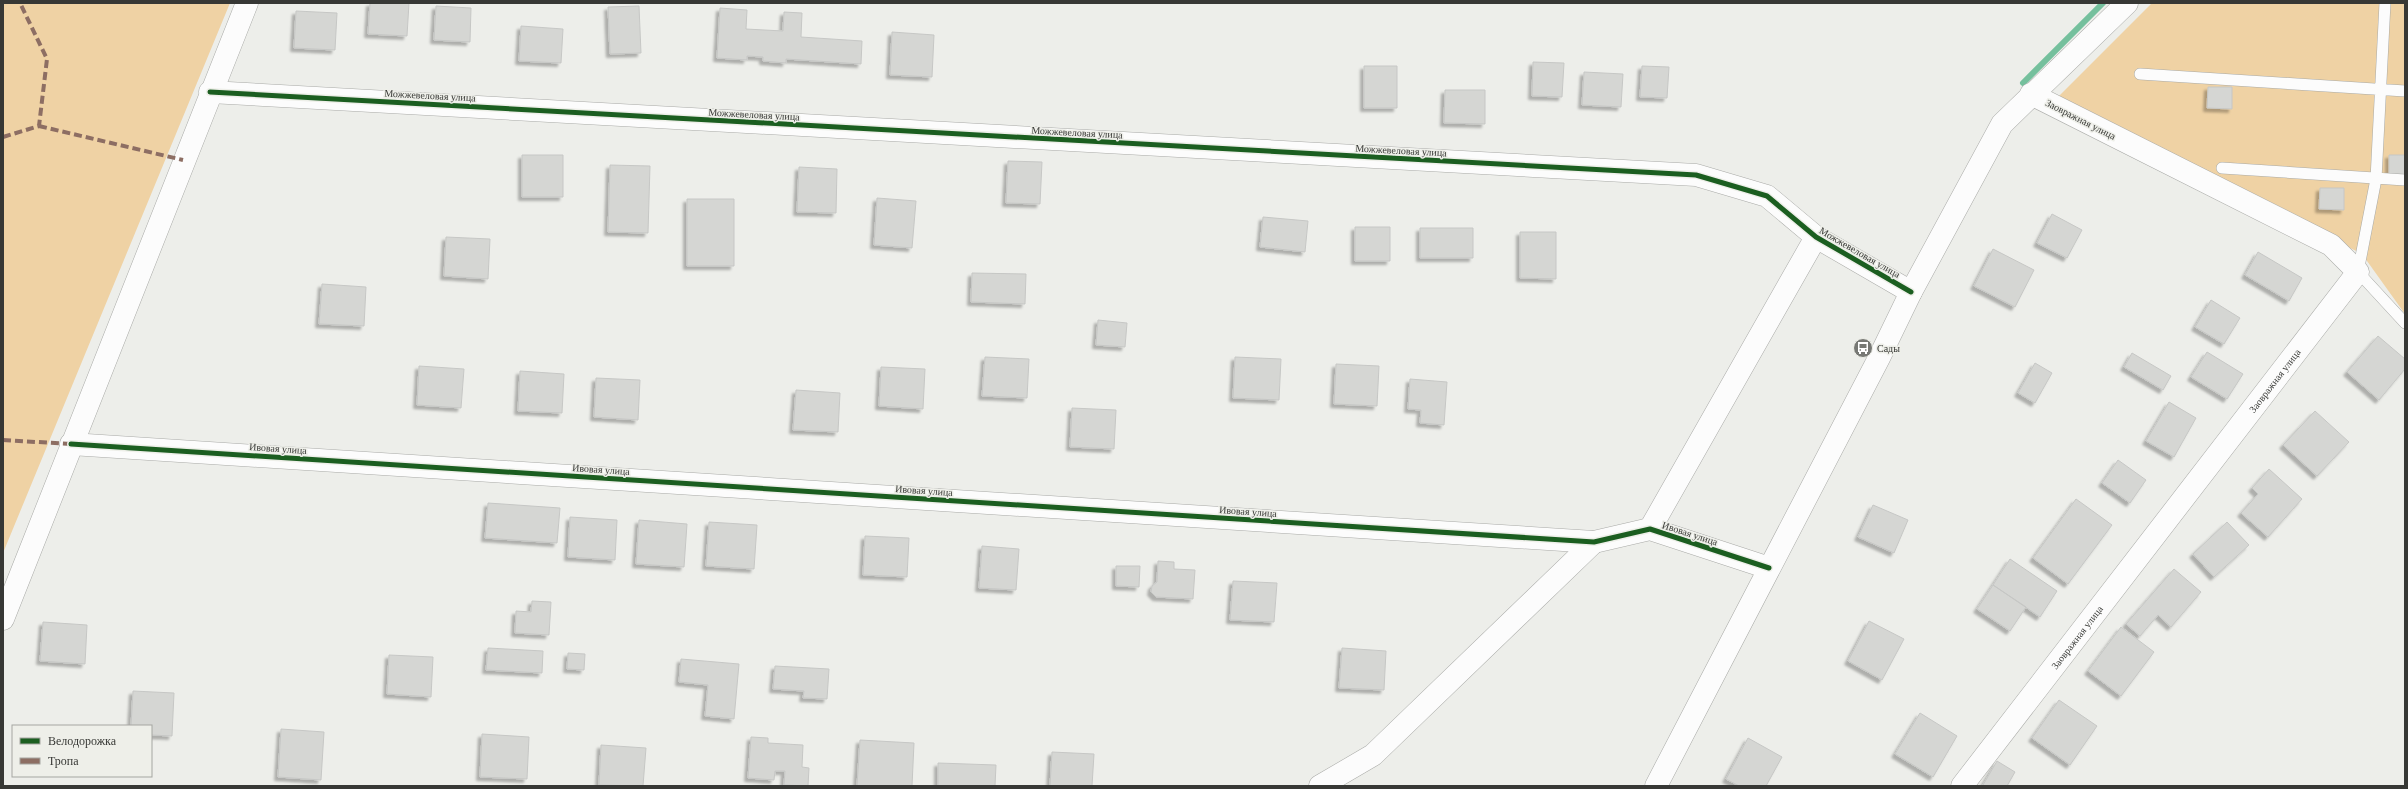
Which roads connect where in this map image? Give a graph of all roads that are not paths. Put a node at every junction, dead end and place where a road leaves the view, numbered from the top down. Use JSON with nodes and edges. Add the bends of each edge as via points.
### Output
{"nodes":[{"id":1,"x":246,"y":3,"type":"edge"},
{"id":2,"x":2127,"y":3,"type":"edge"},
{"id":3,"x":2385,"y":3,"type":"edge"},
{"id":4,"x":2140,"y":74,"type":"dead end"},
{"id":5,"x":2382,"y":90,"type":"junction"},
{"id":6,"x":2405,"y":90,"type":"edge"},
{"id":7,"x":210,"y":92,"type":"junction"},
{"id":8,"x":2031,"y":94,"type":"junction"},
{"id":9,"x":2222,"y":168,"type":"dead end"},
{"id":10,"x":2376,"y":179,"type":"junction"},
{"id":11,"x":2405,"y":180,"type":"edge"},
{"id":12,"x":1816,"y":237,"type":"junction"},
{"id":13,"x":2358,"y":272,"type":"junction"},
{"id":14,"x":1911,"y":292,"type":"junction"},
{"id":15,"x":2405,"y":323,"type":"edge"},
{"id":16,"x":71,"y":444,"type":"junction"},
{"id":17,"x":1650,"y":529,"type":"junction"},
{"id":18,"x":1594,"y":542,"type":"junction"},
{"id":19,"x":1769,"y":568,"type":"junction"},
{"id":20,"x":3,"y":619,"type":"edge"},
{"id":21,"x":1320,"y":786,"type":"edge"},
{"id":22,"x":1656,"y":786,"type":"edge"},
{"id":23,"x":1962,"y":786,"type":"edge"}],
"edges":[{"from":1,"to":7,"type":"street"},
{"from":2,"to":8,"type":"street"},
{"from":3,"to":5,"type":"lane"},
{"from":4,"to":5,"type":"lane"},
{"from":5,"to":6,"type":"lane"},
{"from":5,"to":10,"type":"lane"},
{"from":7,"to":12,"type":"street","name":"Можжевеловая улица","via":[[1696,175],[1767,196]]},
{"from":7,"to":16,"type":"street"},
{"from":8,"to":13,"type":"street","name":"Заовражная улица","via":[[2331,245]]},
{"from":8,"to":14,"type":"street","via":[[2002,124]]},
{"from":9,"to":10,"type":"lane"},
{"from":10,"to":11,"type":"lane"},
{"from":10,"to":13,"type":"lane"},
{"from":12,"to":14,"type":"street","name":"Можжевеловая улица"},
{"from":12,"to":17,"type":"street"},
{"from":13,"to":15,"type":"lane"},
{"from":13,"to":23,"type":"street","name":"Заовражная улица"},
{"from":14,"to":19,"type":"street"},
{"from":16,"to":18,"type":"street","name":"Ивовая улица"},
{"from":16,"to":20,"type":"street"},
{"from":17,"to":18,"type":"street","name":"Ивовая улица"},
{"from":17,"to":19,"type":"street","name":"Ивовая улица"},
{"from":18,"to":21,"type":"street","via":[[1373,755]]},
{"from":19,"to":22,"type":"street"}]}
